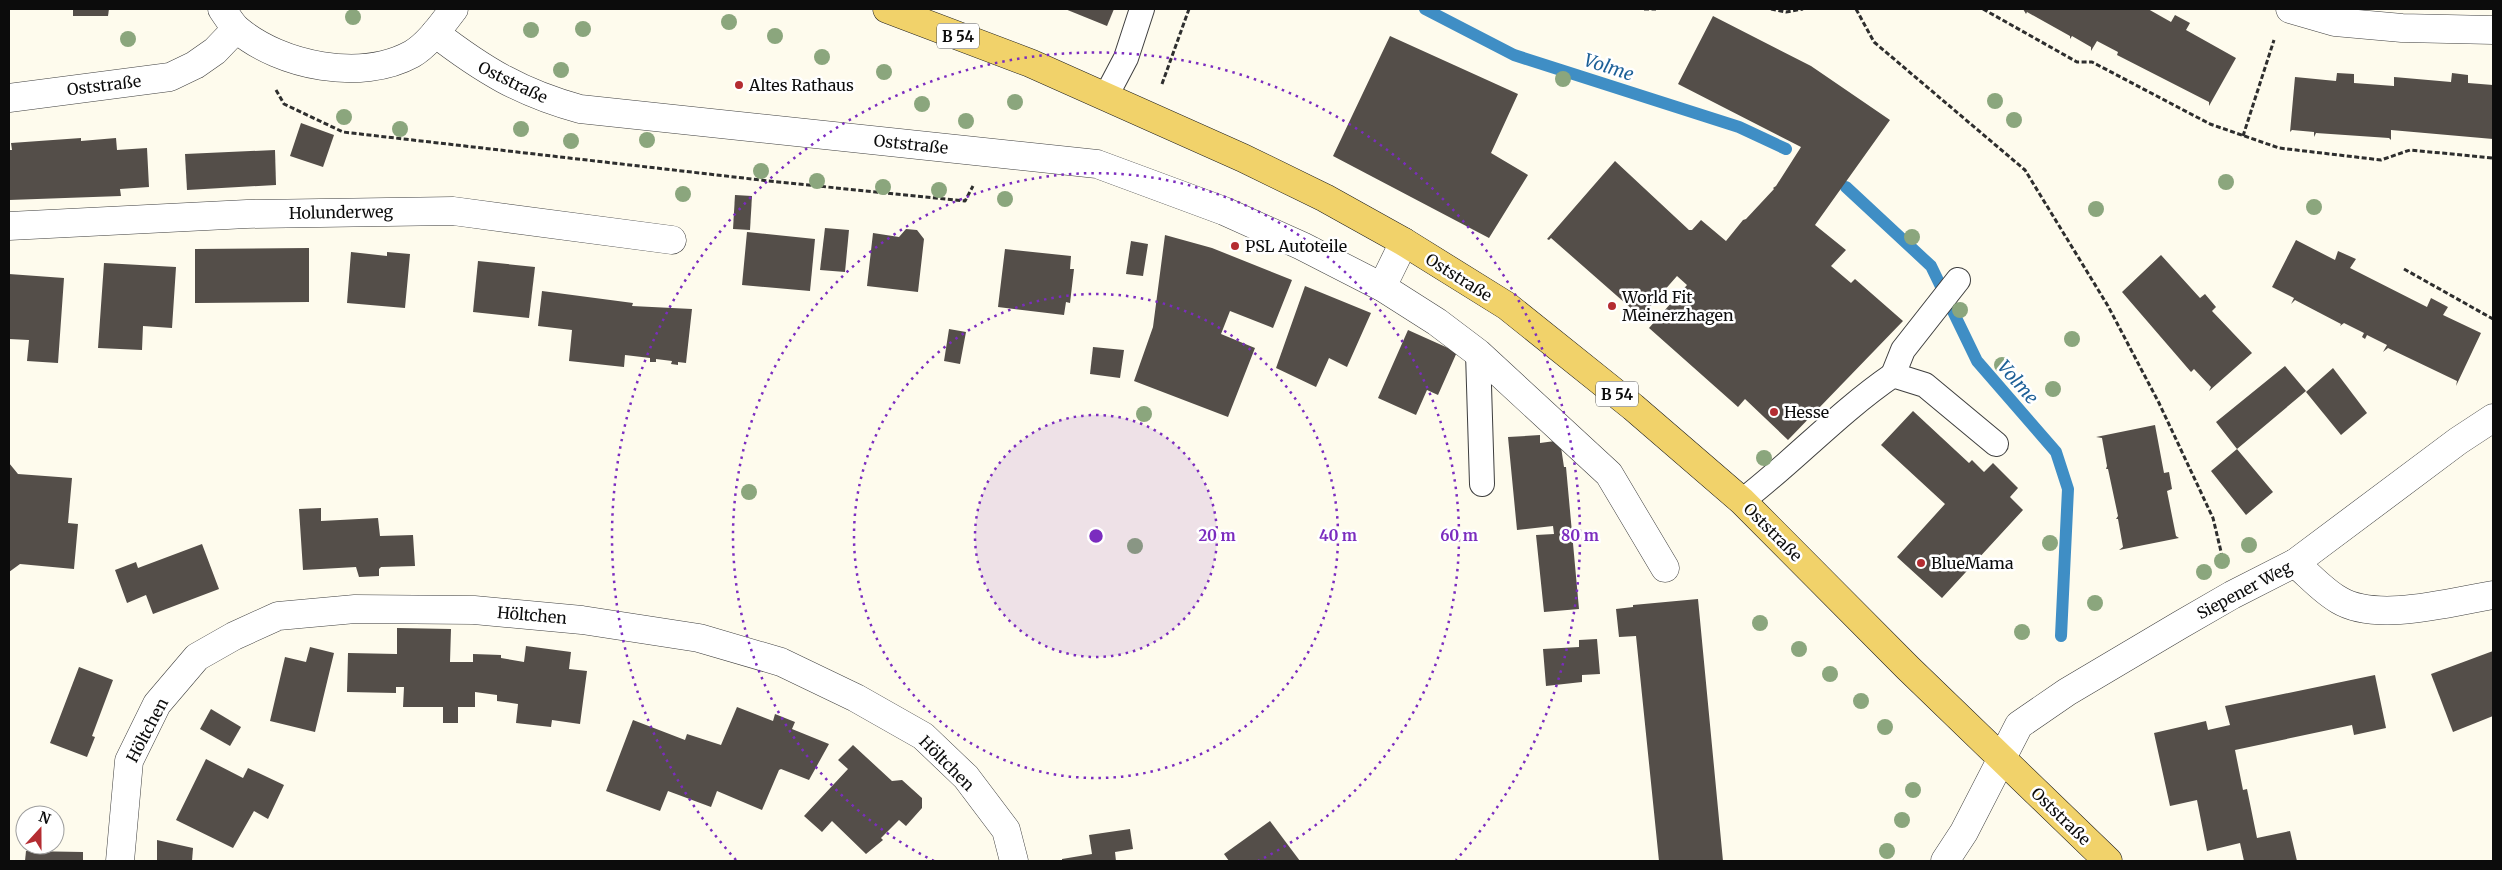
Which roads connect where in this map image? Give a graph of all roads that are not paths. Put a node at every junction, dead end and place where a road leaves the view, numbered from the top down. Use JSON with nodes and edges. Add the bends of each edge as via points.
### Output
{"nodes":[{"id":1,"x":454,"y":9,"type":"edge"},
{"id":2,"x":887,"y":9,"type":"edge"},
{"id":3,"x":1142,"y":9,"type":"edge"},
{"id":4,"x":2290,"y":9,"type":"edge"},
{"id":5,"x":229,"y":19,"type":"edge"},
{"id":6,"x":2493,"y":30,"type":"edge"},
{"id":7,"x":435,"y":33,"type":"junction"},
{"id":8,"x":1106,"y":96,"type":"junction"},
{"id":9,"x":9,"y":98,"type":"edge"},
{"id":10,"x":9,"y":226,"type":"edge"},
{"id":11,"x":672,"y":240,"type":"dead end"},
{"id":12,"x":1404,"y":242,"type":"junction"},
{"id":13,"x":1958,"y":280,"type":"dead end"},
{"id":14,"x":1382,"y":287,"type":"junction"},
{"id":15,"x":1478,"y":353,"type":"junction"},
{"id":16,"x":1893,"y":375,"type":"junction"},
{"id":17,"x":2493,"y":418,"type":"edge"},
{"id":18,"x":1996,"y":444,"type":"dead end"},
{"id":19,"x":1482,"y":484,"type":"dead end"},
{"id":20,"x":1742,"y":501,"type":"junction"},
{"id":21,"x":2295,"y":563,"type":"junction"},
{"id":22,"x":1665,"y":568,"type":"dead end"},
{"id":23,"x":2493,"y":595,"type":"edge"},
{"id":24,"x":2002,"y":760,"type":"junction"},
{"id":25,"x":120,"y":861,"type":"edge"},
{"id":26,"x":1014,"y":861,"type":"edge"},
{"id":27,"x":1945,"y":861,"type":"edge"},
{"id":28,"x":2108,"y":861,"type":"edge"}],
"edges":[{"from":1,"to":7,"type":"street","name":"Oststraße"},
{"from":2,"to":8,"type":"main road","name":"Oststraße","number":"B 54","via":[[1030,63]]},
{"from":3,"to":8,"type":"lane","via":[[1126,58]]},
{"from":4,"to":6,"type":"street","via":[[2335,22],[2402,28]]},
{"from":5,"to":7,"type":"street","name":"Oststraße","via":[[263,48],[307,62],[344,68],[362,68],[413,54]]},
{"from":5,"to":9,"type":"street","name":"Oststraße","via":[[215,51],[170,77]]},
{"from":7,"to":14,"type":"street","name":"Oststraße","via":[[494,75],[521,89],[580,109],[1097,164],[1224,211]]},
{"from":8,"to":12,"type":"main road","name":"Oststraße","number":"B 54","via":[[1325,198]]},
{"from":10,"to":11,"type":"street","name":"Holunderweg","via":[[247,214],[453,211]]},
{"from":12,"to":14,"type":"street"},
{"from":12,"to":20,"type":"main road","name":"Oststraße","number":"B 54","via":[[1506,306],[1633,407]]},
{"from":13,"to":16,"type":"lane","via":[[1903,350]]},
{"from":14,"to":15,"type":"street","name":"Oststraße"},
{"from":15,"to":19,"type":"lane"},
{"from":15,"to":22,"type":"street","name":"Oststraße","via":[[1609,474]]},
{"from":16,"to":18,"type":"lane","via":[[1924,385]]},
{"from":16,"to":20,"type":"lane"},
{"from":17,"to":21,"type":"street","name":"Siepener Weg"},
{"from":20,"to":24,"type":"main road","name":"Oststraße","number":"B 54"},
{"from":21,"to":23,"type":"street","via":[[2339,601],[2368,609],[2398,612]]},
{"from":21,"to":24,"type":"street","name":"Siepener Weg","via":[[2232,595],[2066,692],[2019,725]]},
{"from":24,"to":27,"type":"street","name":"Siepener Weg"},
{"from":24,"to":28,"type":"main road","name":"Oststraße","number":"B 54"},
{"from":25,"to":26,"type":"street","name":"Höltchen","via":[[129,761],[157,704],[196,657],[278,616],[355,609],[474,610],[582,620],[699,638],[781,662],[856,698],[923,736],[966,776],[1006,830]]}]}
